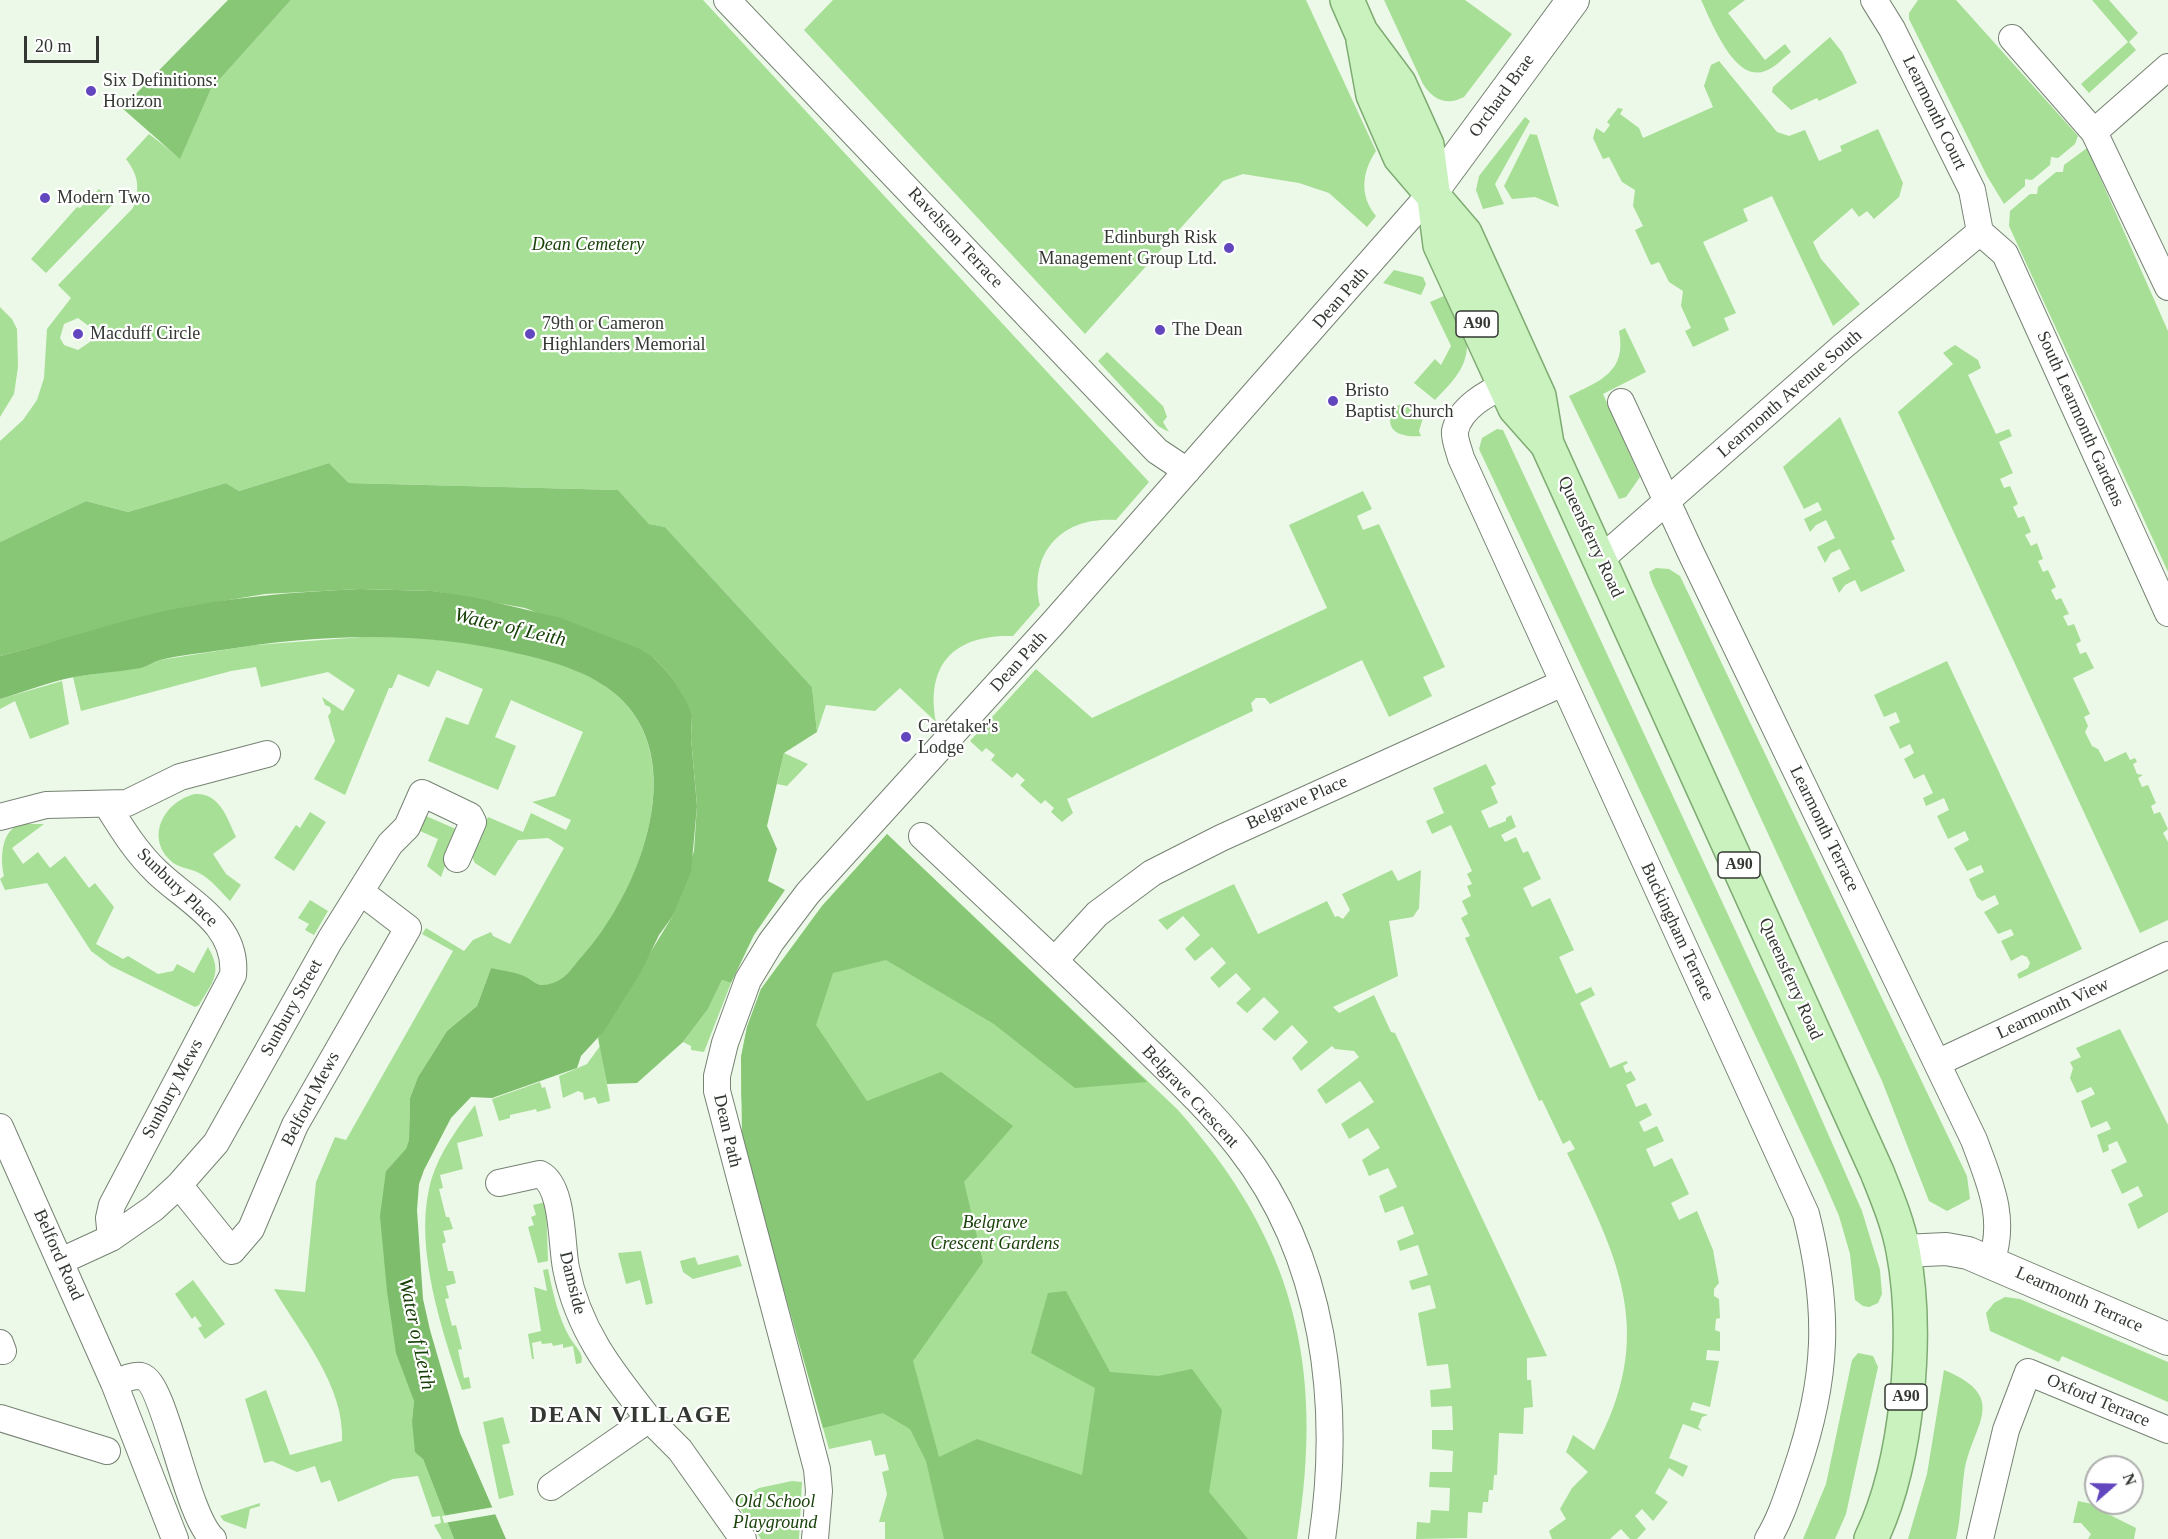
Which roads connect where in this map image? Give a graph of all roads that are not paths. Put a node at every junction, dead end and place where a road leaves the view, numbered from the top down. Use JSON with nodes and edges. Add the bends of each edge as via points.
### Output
{"nodes":[{"id":1,"x":727,"y":0,"type":"edge"},
{"id":2,"x":1347,"y":0,"type":"edge"},
{"id":3,"x":1573,"y":0,"type":"edge"},
{"id":4,"x":1874,"y":0,"type":"edge"},
{"id":5,"x":2012,"y":38,"type":"dead end"},
{"id":6,"x":2168,"y":67,"type":"edge"},
{"id":7,"x":2094,"y":132,"type":"junction"},
{"id":8,"x":1431,"y":193,"type":"junction"},
{"id":9,"x":1980,"y":232,"type":"junction"},
{"id":10,"x":2168,"y":287,"type":"edge"},
{"id":11,"x":1517,"y":379,"type":"junction"},
{"id":12,"x":1621,"y":402,"type":"dead end"},
{"id":13,"x":1187,"y":471,"type":"junction"},
{"id":14,"x":1668,"y":502,"type":"junction"},
{"id":15,"x":1601,"y":559,"type":"junction"},
{"id":16,"x":2168,"y":613,"type":"edge"},
{"id":17,"x":1563,"y":683,"type":"junction"},
{"id":18,"x":267,"y":754,"type":"dead end"},
{"id":19,"x":106,"y":805,"type":"junction"},
{"id":20,"x":0,"y":817,"type":"edge"},
{"id":21,"x":922,"y":836,"type":"dead end"},
{"id":22,"x":457,"y":859,"type":"dead end"},
{"id":23,"x":361,"y":892,"type":"junction"},
{"id":24,"x":226,"y":941,"type":"joint"},
{"id":25,"x":2168,"y":955,"type":"edge"},
{"id":26,"x":1055,"y":960,"type":"junction"},
{"id":27,"x":1937,"y":1063,"type":"junction"},
{"id":28,"x":2,"y":1135,"type":"edge"},
{"id":29,"x":500,"y":1183,"type":"dead end"},
{"id":30,"x":179,"y":1185,"type":"junction"},
{"id":31,"x":111,"y":1238,"type":"junction"},
{"id":32,"x":1903,"y":1251,"type":"junction"},
{"id":33,"x":61,"y":1261,"type":"junction"},
{"id":34,"x":1991,"y":1262,"type":"junction"},
{"id":35,"x":2168,"y":1339,"type":"edge"},
{"id":36,"x":114,"y":1383,"type":"junction"},
{"id":37,"x":0,"y":1418,"type":"edge"},
{"id":38,"x":649,"y":1419,"type":"junction"},
{"id":39,"x":2168,"y":1430,"type":"edge"},
{"id":40,"x":107,"y":1451,"type":"dead end"},
{"id":41,"x":551,"y":1487,"type":"dead end"},
{"id":42,"x":175,"y":1539,"type":"edge"},
{"id":43,"x":213,"y":1539,"type":"edge"},
{"id":44,"x":743,"y":1539,"type":"edge"},
{"id":45,"x":815,"y":1539,"type":"edge"},
{"id":46,"x":1322,"y":1539,"type":"edge"},
{"id":47,"x":1768,"y":1539,"type":"edge"},
{"id":48,"x":1871,"y":1539,"type":"edge"},
{"id":49,"x":1980,"y":1539,"type":"edge"}],
"edges":[{"from":1,"to":13,"type":"street","name":"Ravelston Terrace","via":[[1157,451]]},
{"from":2,"to":8,"type":"main road","name":"Queensferry Road","number":"A90","via":[[1361,32],[1398,83],[1427,145]]},
{"from":3,"to":8,"type":"street","name":"Orchard Brae"},
{"from":4,"to":9,"type":"street","name":"Learmonth Court","via":[[1972,190]]},
{"from":5,"to":7,"type":"street"},
{"from":6,"to":7,"type":"street"},
{"from":7,"to":10,"type":"street"},
{"from":8,"to":11,"type":"main road","name":"Queensferry Road","number":"A90","via":[[1440,245]]},
{"from":8,"to":13,"type":"street","name":"Dean Path"},
{"from":9,"to":14,"type":"street","name":"Learmonth Avenue South","via":[[1842,347]]},
{"from":9,"to":16,"type":"street","name":"South Learmonth Gardens","via":[[2005,254]]},
{"from":11,"to":15,"type":"main road","name":"Queensferry Road","number":"A90","via":[[1515,408],[1547,444]]},
{"from":11,"to":17,"type":"street","name":"Buckingham Terrace","via":[[1476,402],[1464,414],[1455,431],[1457,445]]},
{"from":12,"to":14,"type":"street","name":"Learmonth Terrace"},
{"from":13,"to":45,"type":"street","name":"Dean Path","via":[[808,893],[748,980],[720,1059],[717,1091],[813,1454],[819,1491]]},
{"from":14,"to":15,"type":"street","name":"Learmonth Avenue South"},
{"from":14,"to":27,"type":"street","name":"Learmonth Terrace"},
{"from":15,"to":32,"type":"main road","name":"Queensferry Road","number":"A90","via":[[1877,1172]]},
{"from":17,"to":26,"type":"street","name":"Belgrave Place","via":[[1167,865],[1108,904]]},
{"from":17,"to":47,"type":"street","name":"Buckingham Terrace","via":[[1806,1214],[1814,1246],[1824,1328],[1819,1383],[1801,1457]]},
{"from":18,"to":19,"type":"street","via":[[180,777],[136,800]]},
{"from":19,"to":20,"type":"street","via":[[46,805]]},
{"from":19,"to":24,"type":"street","name":"Sunbury Place","via":[[147,862],[204,910]]},
{"from":21,"to":26,"type":"street","name":"Belgrave Crescent"},
{"from":22,"to":23,"type":"street","name":"Sunbury Street","via":[[472,822],[470,816],[422,793],[407,827],[390,844]]},
{"from":23,"to":30,"type":"street","name":"Sunbury Street","via":[[216,1143]]},
{"from":23,"to":30,"type":"street","name":"Belford Mews","via":[[408,928],[295,1125],[251,1229],[232,1251]]},
{"from":24,"to":31,"type":"street","name":"Sunbury Mews","via":[[233,975],[112,1204]]},
{"from":25,"to":27,"type":"street","name":"Learmonth View"},
{"from":26,"to":46,"type":"street","name":"Belgrave Crescent","via":[[1223,1128],[1251,1165],[1292,1237],[1310,1291],[1329,1390],[1330,1460]]},
{"from":27,"to":34,"type":"street","name":"Learmonth Terrace","via":[[1974,1140],[1996,1199],[1999,1222]]},
{"from":28,"to":33,"type":"street","name":"Belford Road"},
{"from":29,"to":38,"type":"street","name":"Damside","via":[[540,1174],[551,1182],[578,1316],[628,1395]]},
{"from":30,"to":31,"type":"street","name":"Sunbury Street"},
{"from":31,"to":33,"type":"street","name":"Sunbury Street"},
{"from":32,"to":34,"type":"street","name":"Learmonth Terrace","via":[[1954,1250]]},
{"from":32,"to":48,"type":"main road","name":"Queensferry Road","number":"A90","via":[[1908,1313],[1905,1410],[1890,1490]]},
{"from":33,"to":36,"type":"street","name":"Belford Road"},
{"from":34,"to":35,"type":"street","name":"Learmonth Terrace"},
{"from":36,"to":42,"type":"street","name":"Belford Road"},
{"from":36,"to":43,"type":"street","via":[[133,1376],[149,1381],[198,1518]]},
{"from":37,"to":40,"type":"street"},
{"from":38,"to":41,"type":"street"},
{"from":38,"to":44,"type":"street","name":"Damside","via":[[696,1470]]},
{"from":39,"to":49,"type":"street","name":"Oxford Terrace","via":[[2028,1372],[2006,1430]]}]}
